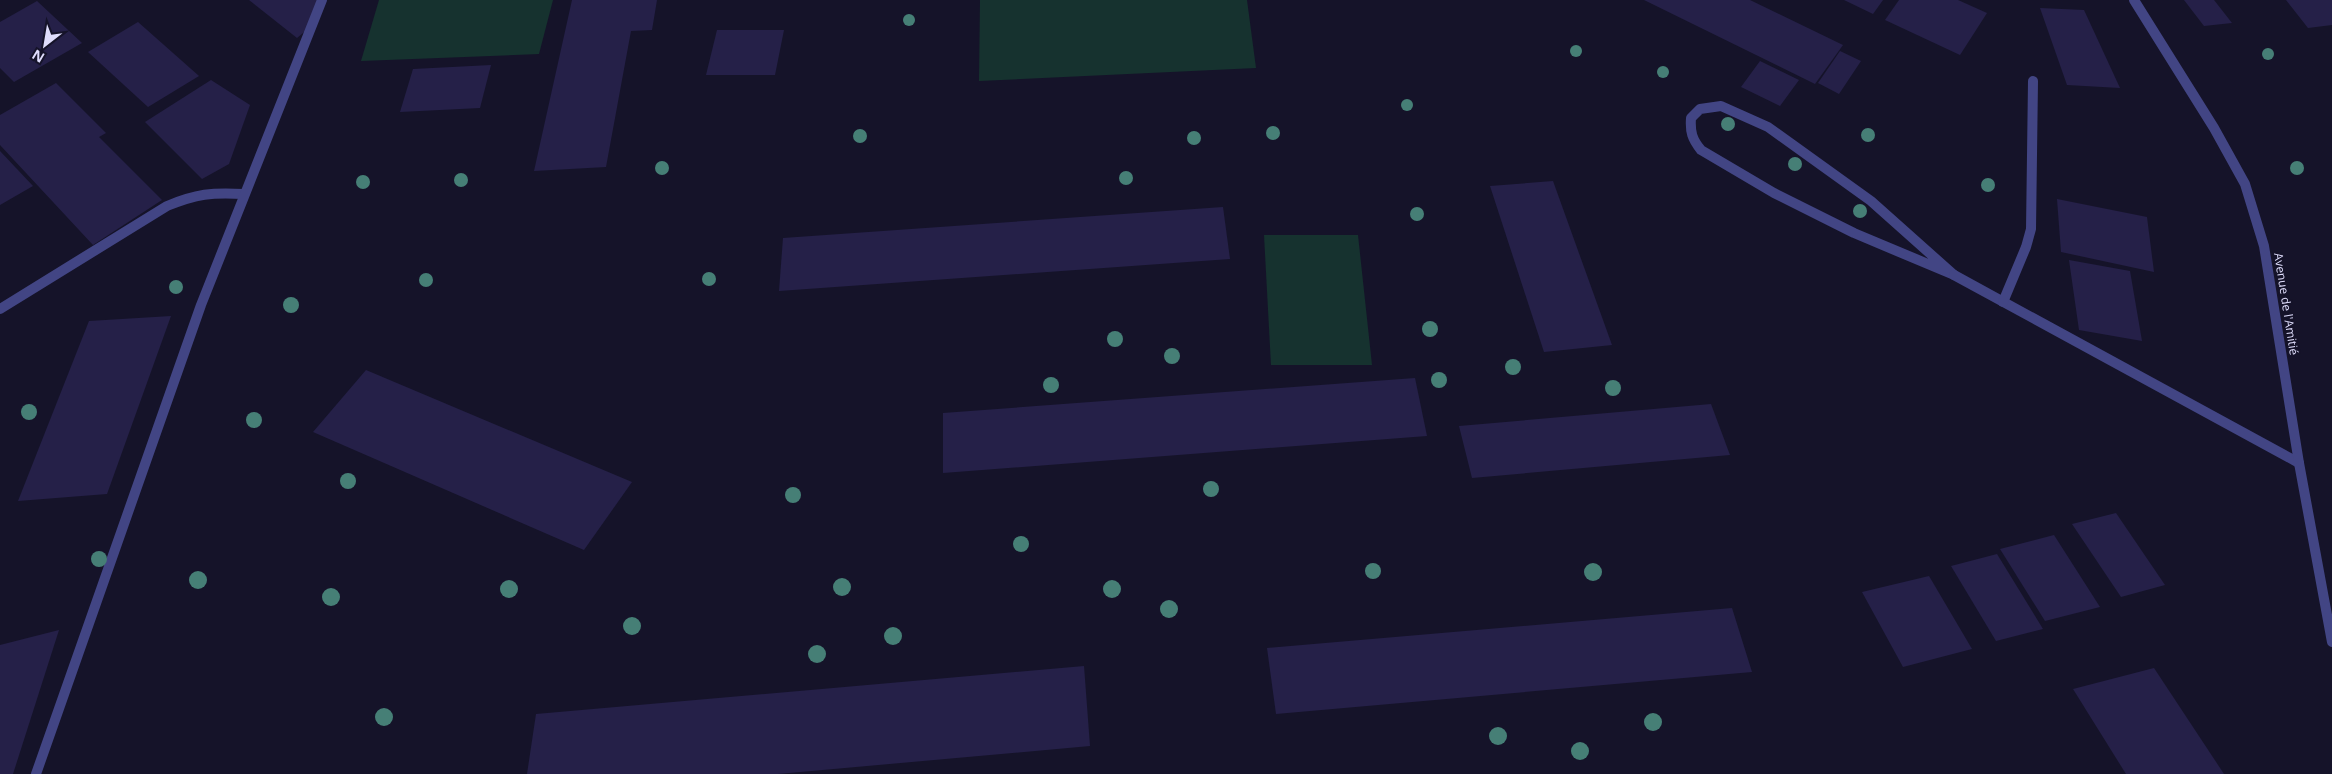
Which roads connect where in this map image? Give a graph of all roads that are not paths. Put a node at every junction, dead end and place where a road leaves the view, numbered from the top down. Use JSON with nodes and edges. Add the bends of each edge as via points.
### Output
{"nodes":[{"id":1,"x":322,"y":0,"type":"edge"},
{"id":2,"x":2127,"y":0,"type":"edge"},
{"id":3,"x":2136,"y":2,"type":"edge"},
{"id":4,"x":2033,"y":81,"type":"dead end"},
{"id":5,"x":244,"y":194,"type":"junction"},
{"id":6,"x":1954,"y":275,"type":"junction"},
{"id":7,"x":2003,"y":302,"type":"junction"},
{"id":8,"x":0,"y":309,"type":"edge"},
{"id":9,"x":2299,"y":462,"type":"junction"},
{"id":10,"x":2332,"y":642,"type":"edge"},
{"id":11,"x":36,"y":774,"type":"edge"}],
"edges":[{"from":1,"to":5,"type":"street"},
{"from":2,"to":3,"type":"street"},
{"from":3,"to":9,"type":"street","name":"Avenue de l'Amitié","via":[[2214,128],[2244,184],[2264,246]]},
{"from":4,"to":7,"type":"street","via":[[2031,229]]},
{"from":5,"to":8,"type":"street","via":[[214,192],[195,195],[167,206]]},
{"from":5,"to":11,"type":"street","via":[[200,305]]},
{"from":6,"to":6,"type":"street","via":[[1871,202],[1768,127],[1721,106],[1700,109],[1691,118],[1690,132],[1694,142],[1709,155],[1774,194],[1854,233]]},
{"from":6,"to":7,"type":"street"},
{"from":7,"to":9,"type":"street"},
{"from":9,"to":10,"type":"street","name":"Avenue de l'Amitié"}]}
